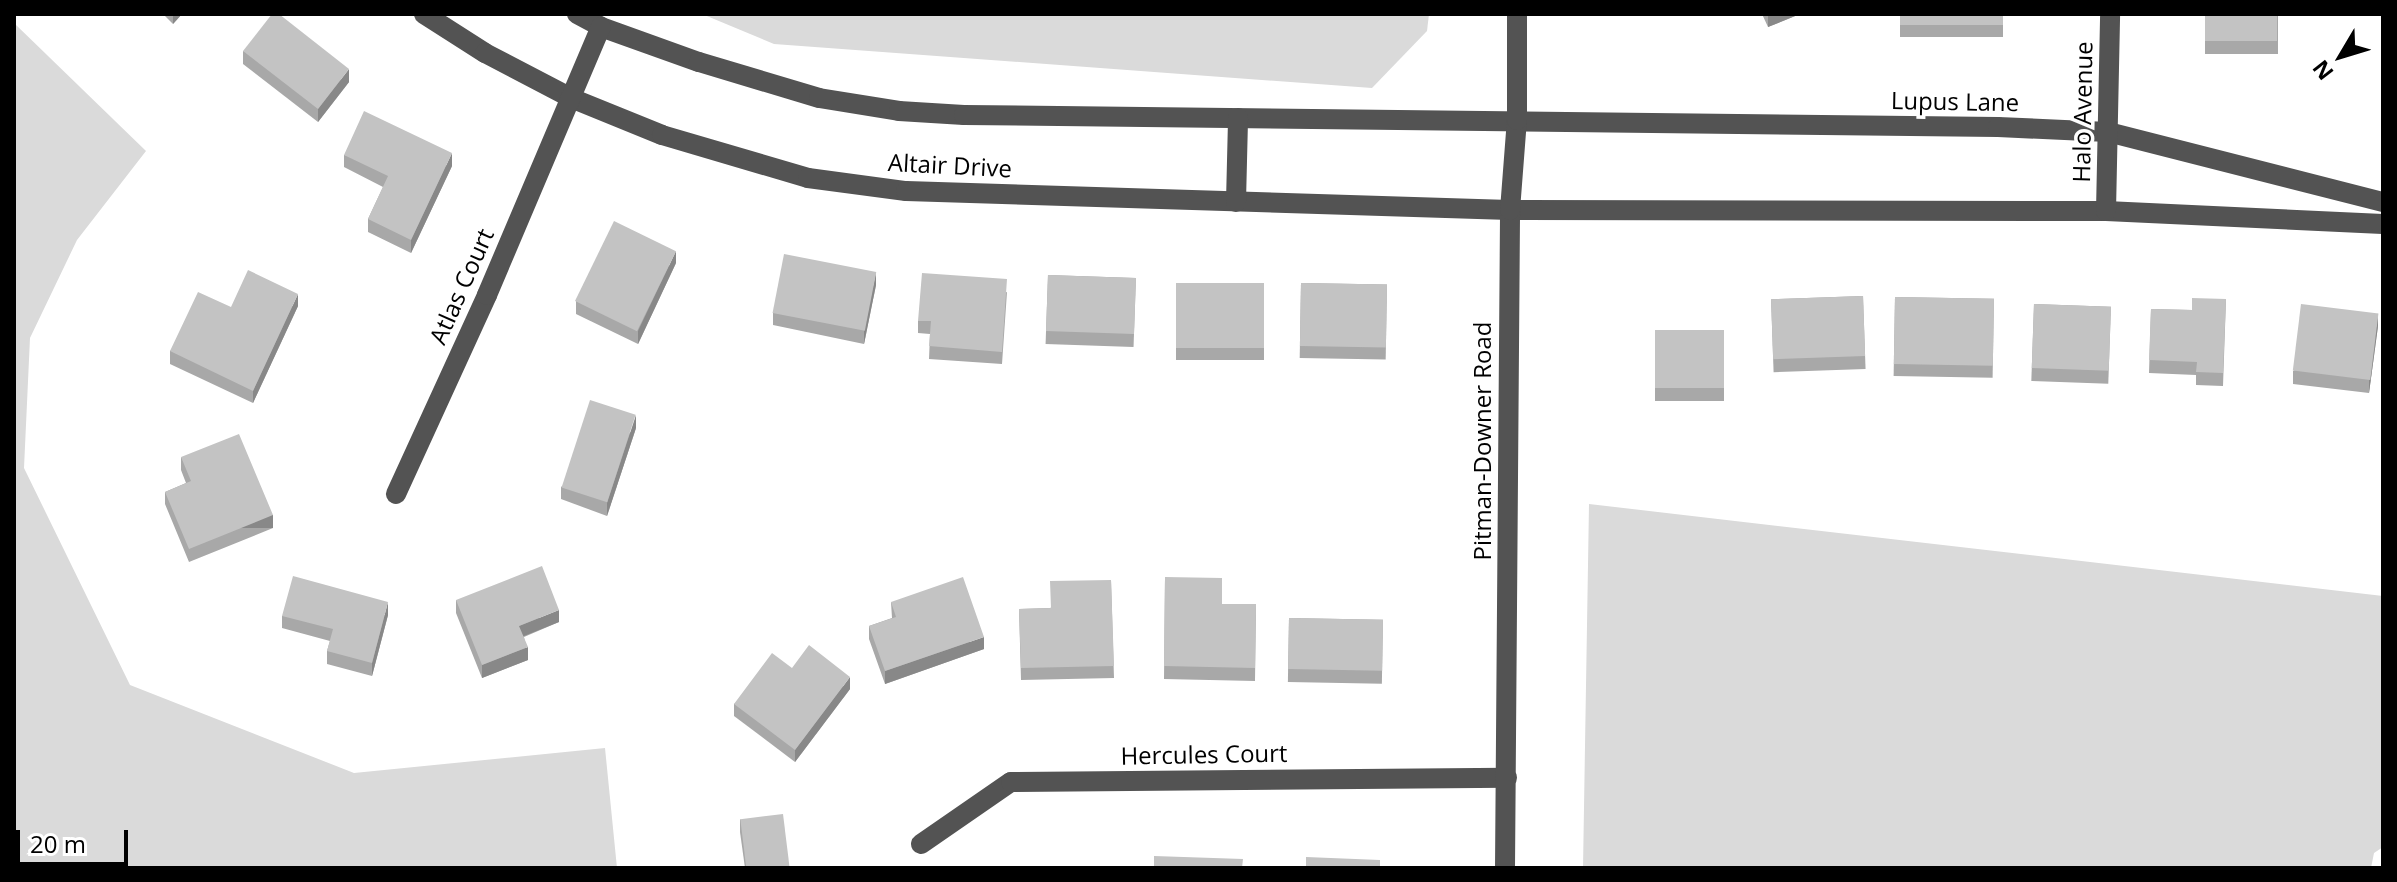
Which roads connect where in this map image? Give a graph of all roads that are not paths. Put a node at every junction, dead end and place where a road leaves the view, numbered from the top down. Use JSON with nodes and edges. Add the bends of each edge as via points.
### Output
{"nodes":[{"id":1,"x":424,"y":14,"type":"edge"},
{"id":2,"x":577,"y":14,"type":"edge"},
{"id":3,"x":1517,"y":14,"type":"edge"},
{"id":4,"x":2110,"y":14,"type":"edge"},
{"id":5,"x":601,"y":27,"type":"junction"},
{"id":6,"x":571,"y":98,"type":"junction"},
{"id":7,"x":1238,"y":118,"type":"junction"},
{"id":8,"x":1517,"y":120,"type":"junction"},
{"id":9,"x":2108,"y":132,"type":"junction"},
{"id":10,"x":1236,"y":202,"type":"junction"},
{"id":11,"x":2383,"y":202,"type":"edge"},
{"id":12,"x":1510,"y":210,"type":"junction"},
{"id":13,"x":2106,"y":211,"type":"junction"},
{"id":14,"x":2383,"y":224,"type":"edge"},
{"id":15,"x":396,"y":494,"type":"dead end"},
{"id":16,"x":1507,"y":778,"type":"junction"},
{"id":17,"x":921,"y":844,"type":"dead end"},
{"id":18,"x":1505,"y":868,"type":"edge"}],
"edges":[{"from":1,"to":6,"type":"street","name":"Altair Drive"},
{"from":2,"to":5,"type":"street"},
{"from":3,"to":8,"type":"street","name":"Pitman-Downer Road"},
{"from":4,"to":9,"type":"street","name":"Halo Avenue"},
{"from":5,"to":6,"type":"street","name":"Atlas Court"},
{"from":5,"to":7,"type":"street","via":[[819,98],[899,111]]},
{"from":6,"to":10,"type":"street","name":"Altair Drive","via":[[662,135],[808,178],[906,191]]},
{"from":6,"to":15,"type":"street","name":"Atlas Court"},
{"from":7,"to":8,"type":"street"},
{"from":7,"to":10,"type":"street"},
{"from":8,"to":9,"type":"street","name":"Lupus Lane"},
{"from":8,"to":12,"type":"street","name":"Pitman-Downer Road"},
{"from":9,"to":11,"type":"street","name":"Lupus Lane"},
{"from":9,"to":13,"type":"street","name":"Halo Avenue"},
{"from":10,"to":12,"type":"street","name":"Altair Drive"},
{"from":12,"to":13,"type":"street"},
{"from":12,"to":16,"type":"street","name":"Pitman-Downer Road"},
{"from":13,"to":14,"type":"street"},
{"from":16,"to":17,"type":"street","name":"Hercules Court","via":[[1011,782]]},
{"from":16,"to":18,"type":"street","name":"Pitman-Downer Road"}]}
